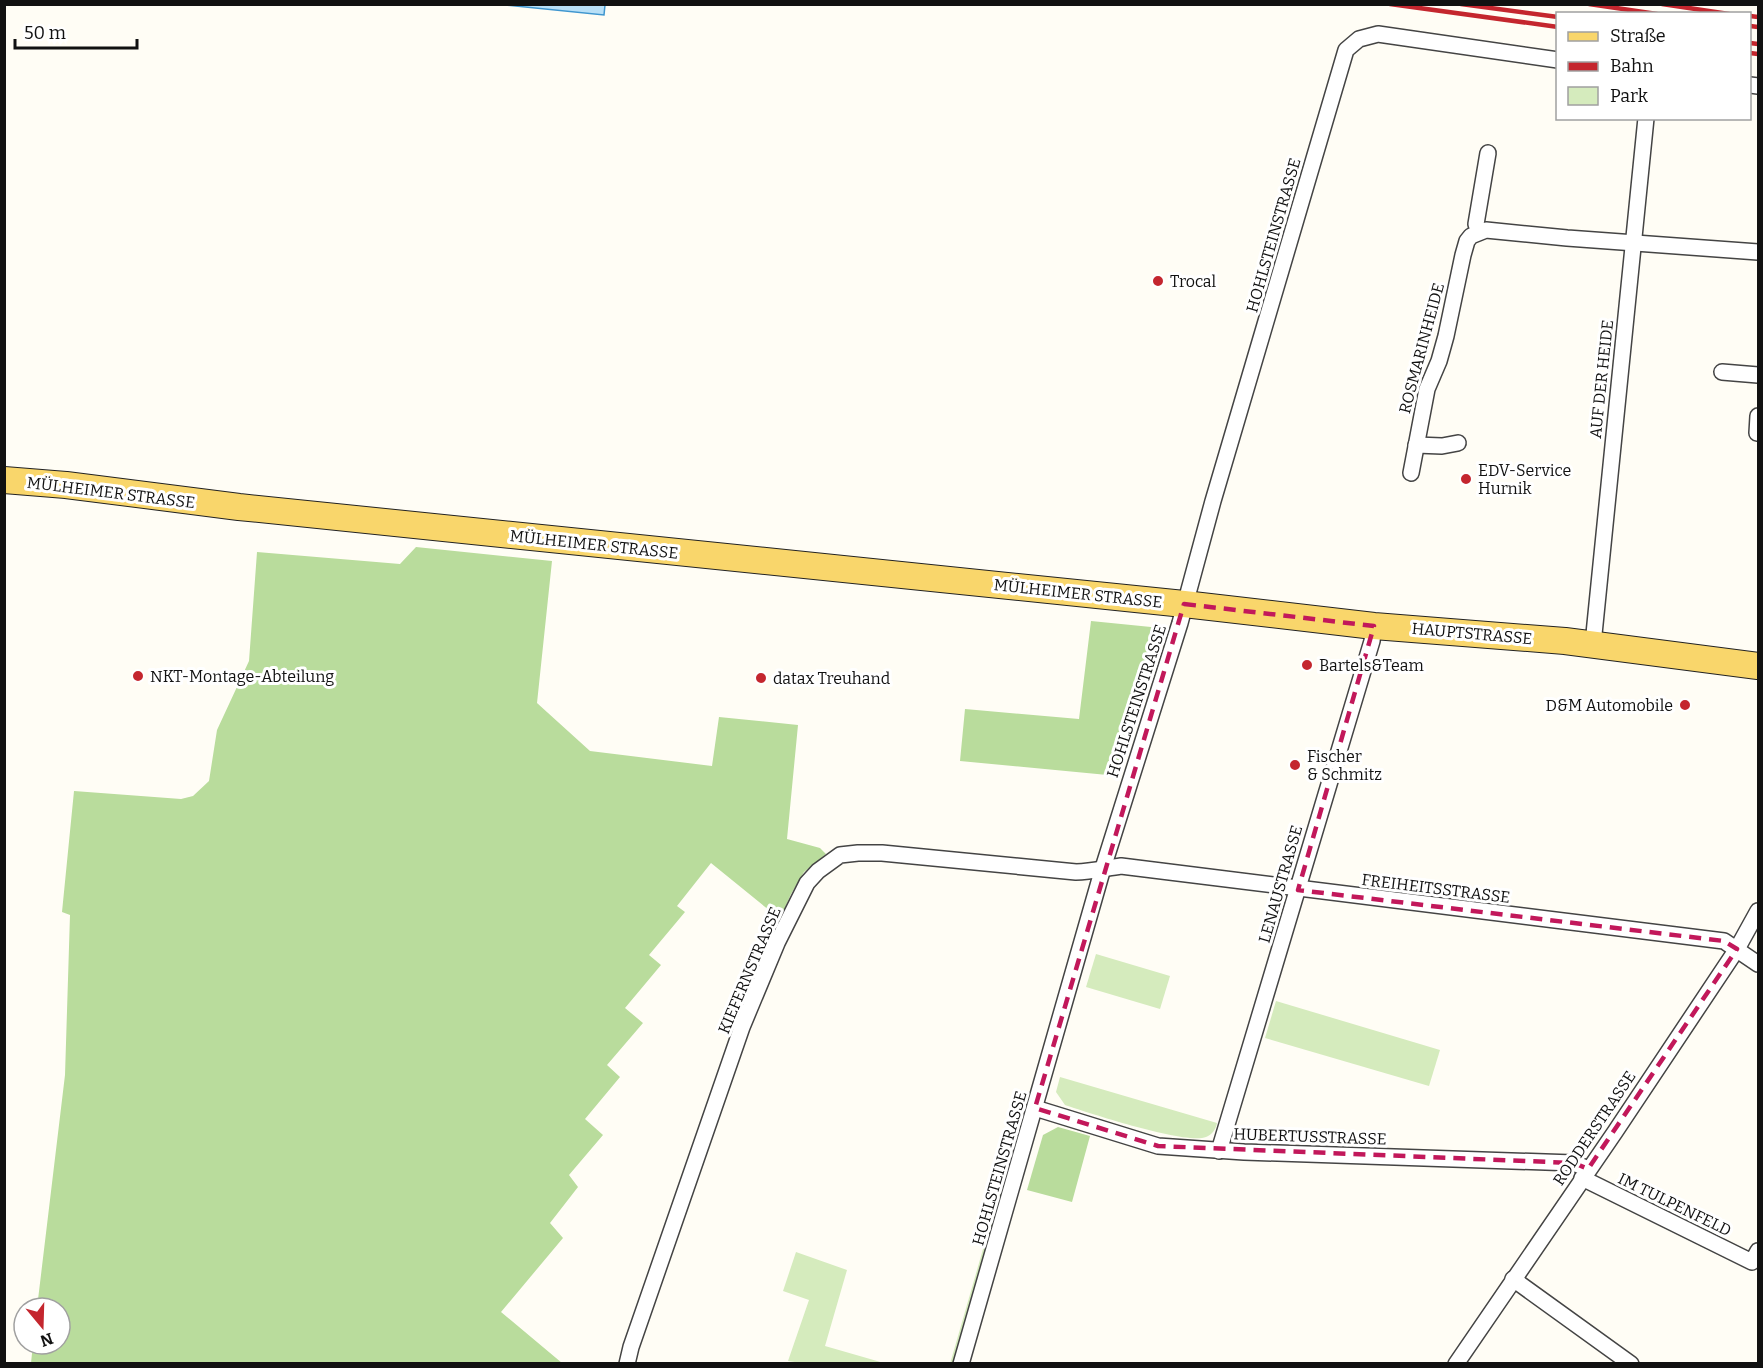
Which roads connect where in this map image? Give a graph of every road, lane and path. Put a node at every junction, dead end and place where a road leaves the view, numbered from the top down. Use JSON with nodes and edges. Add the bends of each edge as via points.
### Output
{"nodes":[{"id":1,"x":1556,"y":60,"type":"edge"},
{"id":2,"x":1647,"y":120,"type":"edge"},
{"id":3,"x":1488,"y":153,"type":"dead end"},
{"id":4,"x":1479,"y":232,"type":"junction"},
{"id":5,"x":1634,"y":243,"type":"junction"},
{"id":6,"x":1758,"y":252,"type":"edge"},
{"id":7,"x":1722,"y":372,"type":"dead end"},
{"id":8,"x":1758,"y":375,"type":"edge"},
{"id":9,"x":1758,"y":416,"type":"edge"},
{"id":10,"x":1757,"y":434,"type":"dead end"},
{"id":11,"x":1458,"y":443,"type":"dead end"},
{"id":12,"x":1416,"y":445,"type":"junction"},
{"id":13,"x":1411,"y":473,"type":"dead end"},
{"id":14,"x":4,"y":480,"type":"edge"},
{"id":15,"x":1184,"y":604,"type":"junction"},
{"id":16,"x":1374,"y":626,"type":"junction"},
{"id":17,"x":1593,"y":644,"type":"junction"},
{"id":18,"x":1758,"y":666,"type":"edge"},
{"id":19,"x":1103,"y":868,"type":"junction"},
{"id":20,"x":1298,"y":890,"type":"junction"},
{"id":21,"x":1758,"y":911,"type":"edge"},
{"id":22,"x":1737,"y":948,"type":"junction"},
{"id":23,"x":1758,"y":964,"type":"edge"},
{"id":24,"x":1035,"y":1108,"type":"junction"},
{"id":25,"x":1219,"y":1151,"type":"junction"},
{"id":26,"x":1585,"y":1174,"type":"junction"},
{"id":27,"x":1756,"y":1260,"type":"edge"},
{"id":28,"x":1513,"y":1279,"type":"junction"},
{"id":29,"x":627,"y":1364,"type":"edge"},
{"id":30,"x":961,"y":1364,"type":"edge"},
{"id":31,"x":1456,"y":1364,"type":"edge"},
{"id":32,"x":1631,"y":1364,"type":"edge"}],
"edges":[{"from":1,"to":15,"type":"street","name":"HOHLSTEINSTRASSE","via":[[1378,34],[1359,39],[1346,50]]},
{"from":2,"to":5,"type":"street","name":"AUF DER HEIDE"},
{"from":3,"to":4,"type":"street","via":[[1476,224]]},
{"from":4,"to":5,"type":"street"},
{"from":4,"to":12,"type":"street","name":"ROSMARINHEIDE","via":[[1467,241]]},
{"from":5,"to":6,"type":"street"},
{"from":5,"to":17,"type":"street","name":"AUF DER HEIDE"},
{"from":7,"to":8,"type":"street"},
{"from":9,"to":10,"type":"street"},
{"from":11,"to":12,"type":"street"},
{"from":12,"to":13,"type":"street","name":"ROSMARINHEIDE"},
{"from":14,"to":15,"type":"main road","name":"MÜLHEIMER STRASSE"},
{"from":15,"to":16,"type":"main road","name":"HAUPTSTRASSE"},
{"from":15,"to":19,"type":"street","name":"HOHLSTEINSTRASSE"},
{"from":16,"to":17,"type":"main road","name":"HAUPTSTRASSE"},
{"from":16,"to":20,"type":"street","name":"LENAUSTRASSE"},
{"from":17,"to":18,"type":"main road","name":"HAUPTSTRASSE"},
{"from":19,"to":20,"type":"street","name":"FREIHEITSSTRASSE","via":[[1121,867]]},
{"from":19,"to":24,"type":"street","name":"HOHLSTEINSTRASSE"},
{"from":19,"to":29,"type":"street","name":"KIEFERNSTRASSE","via":[[1076,872],[858,853],[840,855],[818,870],[807,883],[777,943],[742,1027]]},
{"from":20,"to":22,"type":"street","name":"FREIHEITSSTRASSE","via":[[1725,941]]},
{"from":20,"to":25,"type":"street","name":"LENAUSTRASSE"},
{"from":21,"to":22,"type":"street","name":"RODDERSTRASSE"},
{"from":22,"to":23,"type":"street","name":"FREIHEITSSTRASSE"},
{"from":22,"to":26,"type":"street","name":"RODDERSTRASSE"},
{"from":24,"to":25,"type":"street","name":"HUBERTUSSTRASSE","via":[[1158,1146]]},
{"from":24,"to":30,"type":"street","name":"HOHLSTEINSTRASSE"},
{"from":25,"to":26,"type":"street","name":"HUBERTUSSTRASSE","via":[[1574,1163]]},
{"from":26,"to":27,"type":"street","name":"IM TULPENFELD"},
{"from":26,"to":28,"type":"street","name":"RODDERSTRASSE"},
{"from":28,"to":31,"type":"street","name":"RODDERSTRASSE"},
{"from":28,"to":32,"type":"street"}]}
